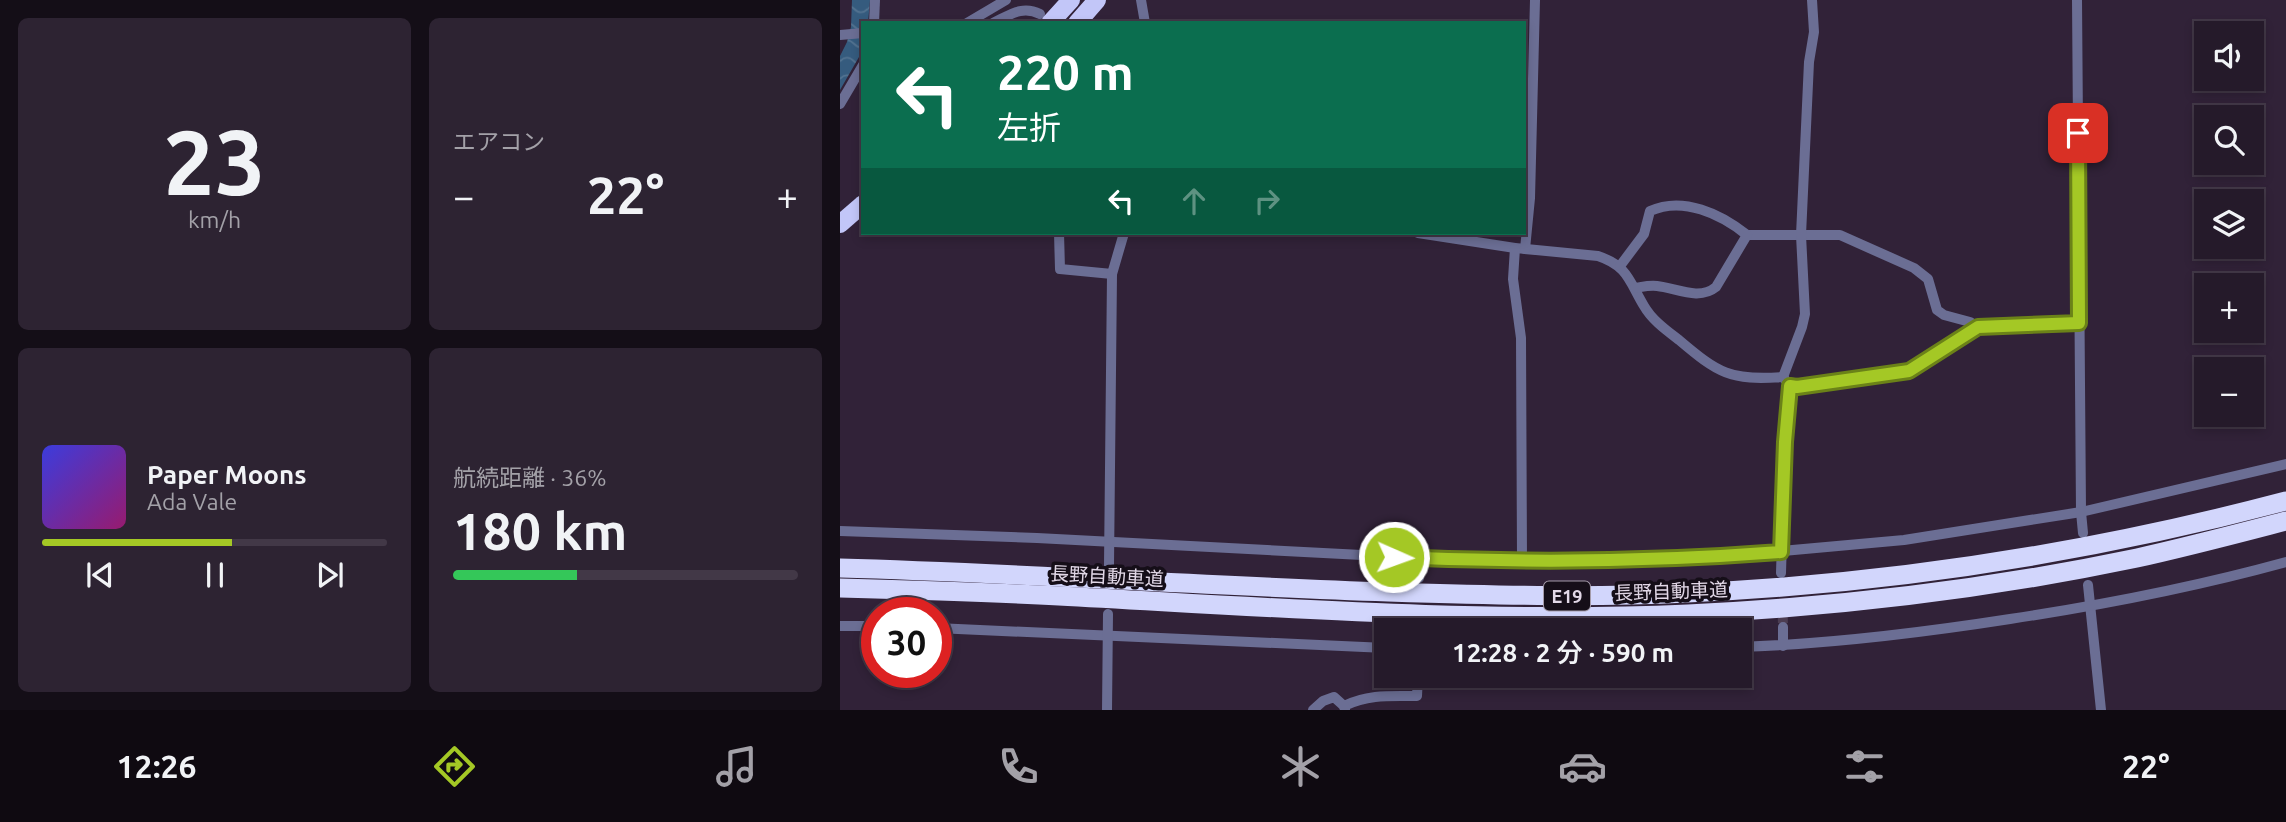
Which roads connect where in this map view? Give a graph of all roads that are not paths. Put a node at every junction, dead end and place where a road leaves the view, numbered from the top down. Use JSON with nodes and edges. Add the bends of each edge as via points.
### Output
{"nodes":[{"id":1,"x":875,"y":0,"type":"edge"},
{"id":2,"x":1006,"y":0,"type":"edge"},
{"id":3,"x":1071,"y":0,"type":"edge"},
{"id":4,"x":1097,"y":0,"type":"edge"},
{"id":5,"x":1140,"y":0,"type":"edge"},
{"id":6,"x":1535,"y":0,"type":"edge"},
{"id":7,"x":1812,"y":0,"type":"edge"},
{"id":8,"x":2077,"y":0,"type":"edge"},
{"id":9,"x":1045,"y":18,"type":"edge"},
{"id":10,"x":874,"y":21,"type":"edge"},
{"id":11,"x":971,"y":21,"type":"edge"},
{"id":12,"x":997,"y":21,"type":"edge"},
{"id":13,"x":1079,"y":21,"type":"edge"},
{"id":14,"x":1145,"y":21,"type":"edge"},
{"id":15,"x":861,"y":33,"type":"edge"},
{"id":16,"x":843,"y":34,"type":"edge"},
{"id":17,"x":861,"y":68,"type":"edge"},
{"id":18,"x":840,"y":104,"type":"edge"},
{"id":19,"x":861,"y":206,"type":"edge"},
{"id":20,"x":1526,"y":218,"type":"edge"},
{"id":21,"x":840,"y":224,"type":"edge"},
{"id":22,"x":1059,"y":235,"type":"edge"},
{"id":23,"x":1123,"y":235,"type":"edge"},
{"id":24,"x":1432,"y":235,"type":"edge"},
{"id":25,"x":1523,"y":235,"type":"edge"},
{"id":26,"x":1801,"y":235,"type":"junction"},
{"id":27,"x":1747,"y":236,"type":"junction"},
{"id":28,"x":1520,"y":248,"type":"junction"},
{"id":29,"x":1620,"y":266,"type":"junction"},
{"id":30,"x":1112,"y":274,"type":"junction"},
{"id":31,"x":1634,"y":288,"type":"junction"},
{"id":32,"x":2079,"y":323,"type":"junction"},
{"id":33,"x":1978,"y":327,"type":"junction"},
{"id":34,"x":1787,"y":382,"type":"junction"},
{"id":35,"x":2286,"y":464,"type":"edge"},
{"id":36,"x":2286,"y":501,"type":"edge"},
{"id":37,"x":2081,"y":512,"type":"junction"},
{"id":38,"x":2286,"y":521,"type":"edge"},
{"id":39,"x":840,"y":531,"type":"edge"},
{"id":40,"x":2083,"y":533,"type":"dead end"},
{"id":41,"x":1110,"y":543,"type":"junction"},
{"id":42,"x":1781,"y":552,"type":"junction"},
{"id":43,"x":1420,"y":558,"type":"junction"},
{"id":44,"x":1522,"y":560,"type":"junction"},
{"id":45,"x":2286,"y":562,"type":"edge"},
{"id":46,"x":1109,"y":565,"type":"dead end"},
{"id":47,"x":840,"y":568,"type":"edge"},
{"id":48,"x":1781,"y":573,"type":"tunnel mouth"},
{"id":49,"x":1419,"y":578,"type":"tunnel mouth"},
{"id":50,"x":2088,"y":585,"type":"dead end"},
{"id":51,"x":840,"y":588,"type":"edge"},
{"id":52,"x":2091,"y":606,"type":"junction"},
{"id":53,"x":1108,"y":614,"type":"dead end"},
{"id":54,"x":840,"y":626,"type":"edge"},
{"id":55,"x":861,"y":626,"type":"edge"},
{"id":56,"x":1783,"y":627,"type":"tunnel mouth"},
{"id":57,"x":952,"y":629,"type":"edge"},
{"id":58,"x":1108,"y":635,"type":"junction"},
{"id":59,"x":1783,"y":646,"type":"junction"},
{"id":60,"x":1374,"y":647,"type":"edge"},
{"id":61,"x":1752,"y":647,"type":"edge"},
{"id":62,"x":1417,"y":688,"type":"edge"},
{"id":63,"x":1345,"y":708,"type":"edge"},
{"id":64,"x":1107,"y":710,"type":"edge"},
{"id":65,"x":1313,"y":710,"type":"edge"},
{"id":66,"x":2101,"y":710,"type":"edge"}],
"edges":[{"from":1,"to":10,"type":"street"},
{"from":2,"to":11,"type":"street"},
{"from":3,"to":9,"type":"highway"},
{"from":4,"to":13,"type":"highway"},
{"from":5,"to":14,"type":"street"},
{"from":6,"to":20,"type":"street"},
{"from":7,"to":26,"type":"street","via":[[1814,33]]},
{"from":8,"to":32,"type":"street"},
{"from":9,"to":12,"type":"street","via":[[1020,9]]},
{"from":15,"to":16,"type":"street"},
{"from":17,"to":18,"type":"street"},
{"from":19,"to":21,"type":"highway"},
{"from":22,"to":30,"type":"street","via":[[1060,269]]},
{"from":23,"to":30,"type":"street"},
{"from":24,"to":28,"type":"street"},
{"from":25,"to":28,"type":"street"},
{"from":26,"to":27,"type":"street"},
{"from":26,"to":33,"type":"street","via":[[1840,236],[1914,268],[1928,279],[1937,310]]},
{"from":26,"to":34,"type":"street","via":[[1805,314]]},
{"from":27,"to":29,"type":"street","via":[[1722,218],[1692,207],[1659,207],[1650,211],[1644,234]]},
{"from":27,"to":31,"type":"street","via":[[1710,291]]},
{"from":28,"to":29,"type":"street","via":[[1598,256]]},
{"from":28,"to":44,"type":"street","via":[[1513,279],[1521,338]]},
{"from":29,"to":31,"type":"street"},
{"from":30,"to":41,"type":"street"},
{"from":31,"to":34,"type":"street","via":[[1659,324],[1719,371]]},
{"from":32,"to":33,"type":"street"},
{"from":32,"to":37,"type":"street"},
{"from":33,"to":34,"type":"street","via":[[1909,371],[1797,387]]},
{"from":34,"to":42,"type":"street"},
{"from":35,"to":37,"type":"street"},
{"from":36,"to":47,"type":"highway","name":"長野自動車道","number":"E19","via":[[2203,523],[2011,562],[1685,594],[1474,595]]},
{"from":37,"to":40,"type":"street"},
{"from":37,"to":42,"type":"street","via":[[1905,540]]},
{"from":38,"to":51,"type":"highway","name":"長野自動車道","number":"E19","via":[[2136,558],[2012,581],[1898,597],[1687,614],[1323,611]]},
{"from":39,"to":41,"type":"street"},
{"from":41,"to":43,"type":"street"},
{"from":41,"to":46,"type":"street"},
{"from":42,"to":44,"type":"street"},
{"from":42,"to":48,"type":"street"},
{"from":43,"to":44,"type":"street"},
{"from":43,"to":49,"type":"street"},
{"from":45,"to":52,"type":"street"},
{"from":50,"to":52,"type":"street"},
{"from":52,"to":59,"type":"street","via":[[1940,630]]},
{"from":52,"to":66,"type":"street"},
{"from":53,"to":58,"type":"street"},
{"from":54,"to":55,"type":"street"},
{"from":56,"to":59,"type":"street"},
{"from":57,"to":58,"type":"street"},
{"from":58,"to":60,"type":"street"},
{"from":58,"to":64,"type":"street"},
{"from":59,"to":61,"type":"street"},
{"from":62,"to":63,"type":"street","via":[[1417,696],[1374,696]]},
{"from":63,"to":65,"type":"street","via":[[1338,698],[1329,698]]}]}
